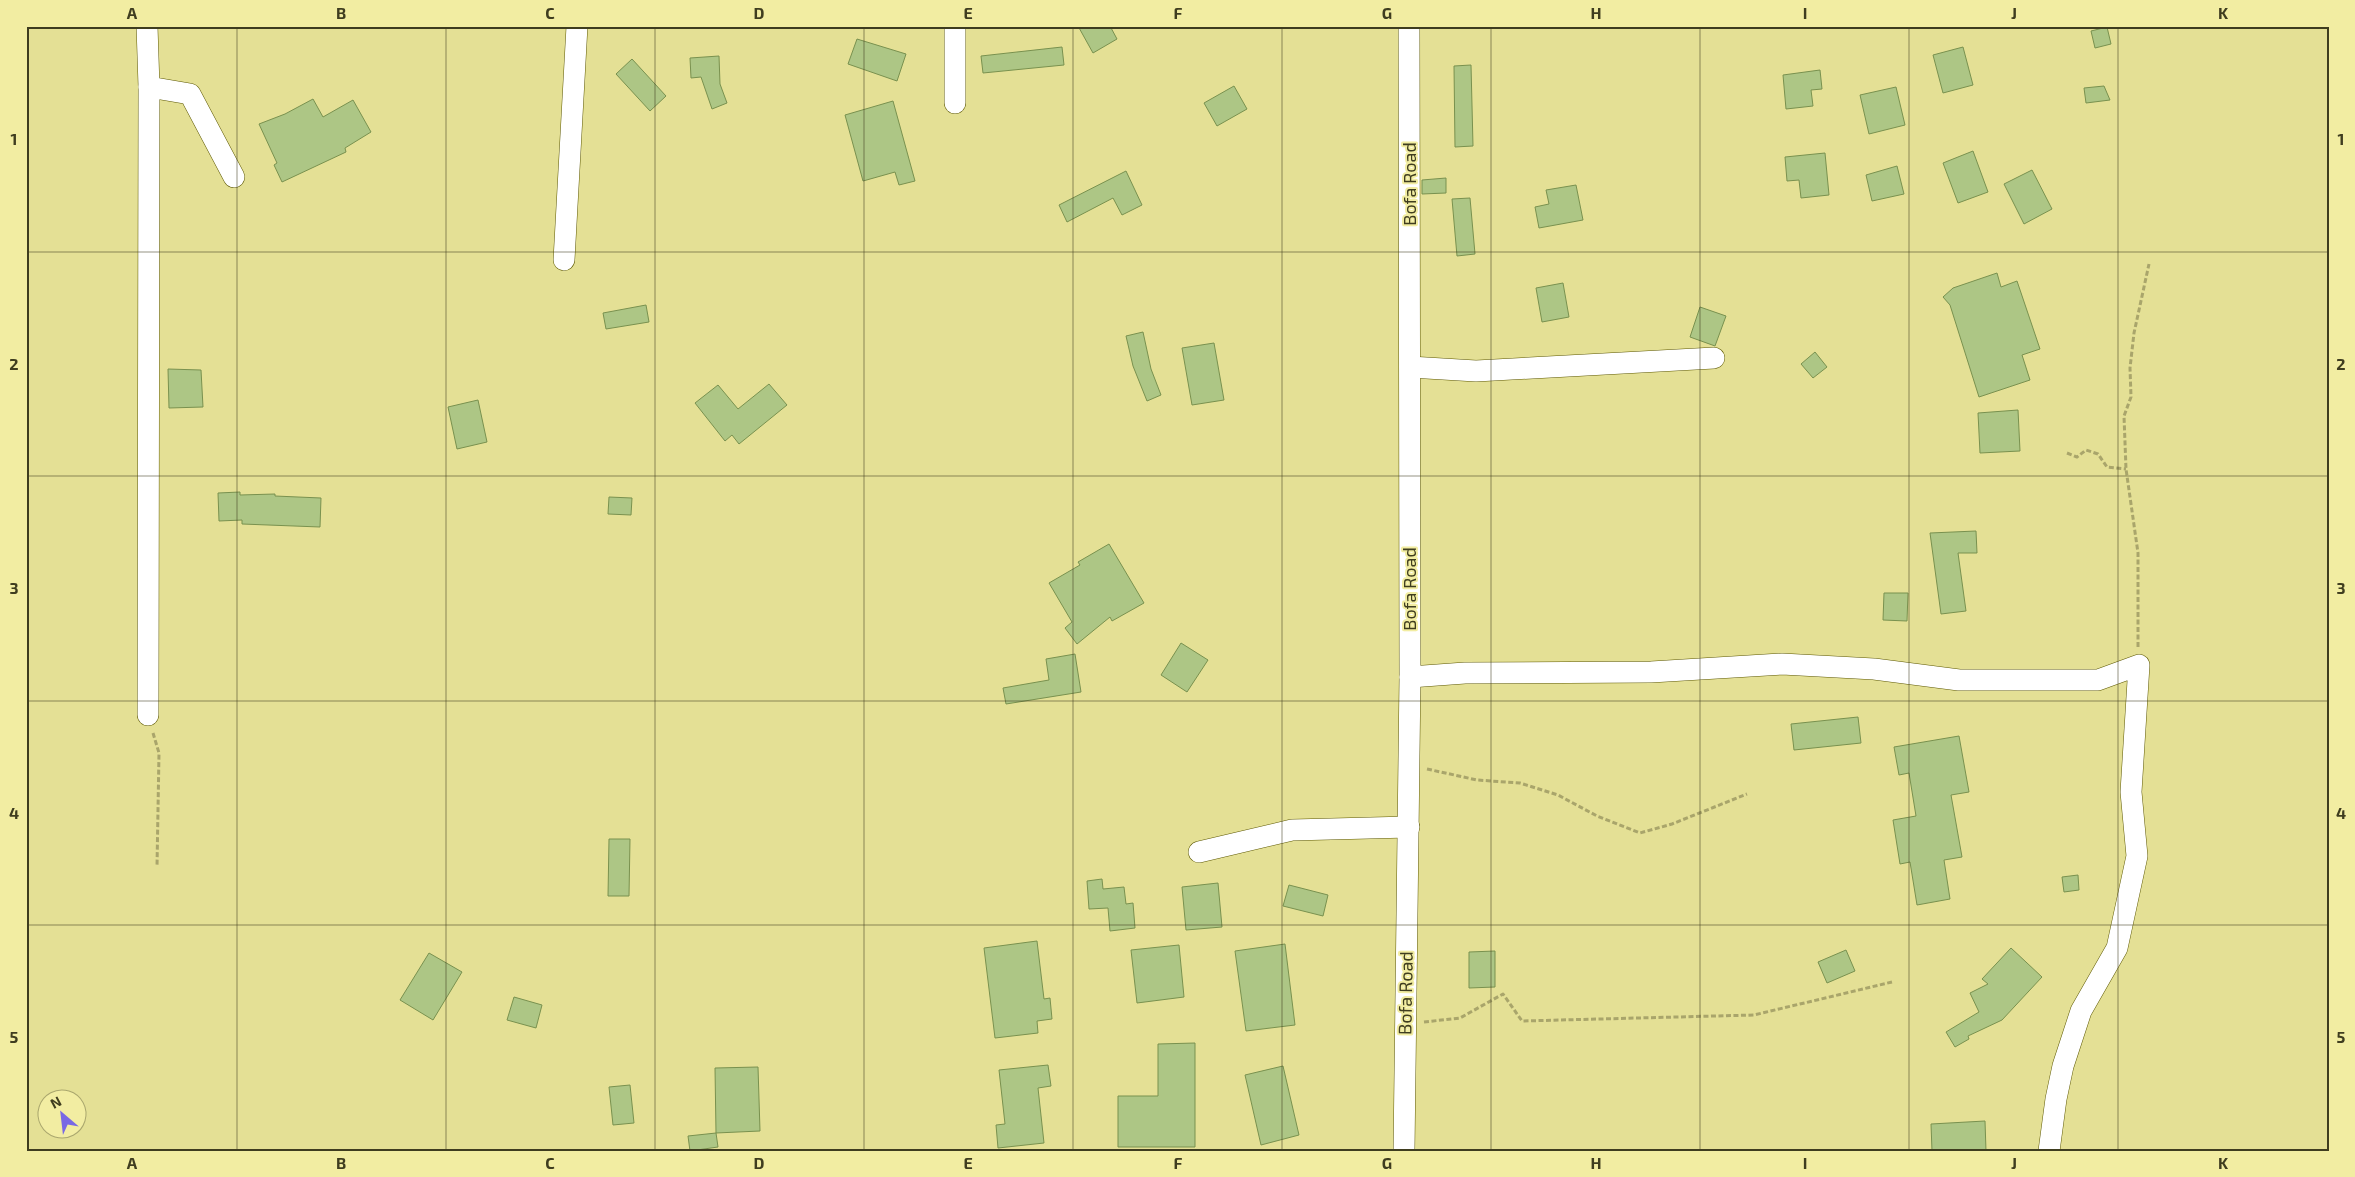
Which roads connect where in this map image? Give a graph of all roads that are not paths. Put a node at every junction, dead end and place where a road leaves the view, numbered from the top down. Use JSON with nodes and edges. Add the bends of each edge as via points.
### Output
{"nodes":[{"id":1,"x":147,"y":26,"type":"edge"},
{"id":2,"x":577,"y":26,"type":"edge"},
{"id":3,"x":955,"y":26,"type":"edge"},
{"id":4,"x":1409,"y":26,"type":"edge"},
{"id":5,"x":149,"y":87,"type":"junction"},
{"id":6,"x":955,"y":103,"type":"dead end"},
{"id":7,"x":234,"y":177,"type":"dead end"},
{"id":8,"x":564,"y":260,"type":"dead end"},
{"id":9,"x":1714,"y":358,"type":"dead end"},
{"id":10,"x":1410,"y":367,"type":"junction"},
{"id":11,"x":1410,"y":677,"type":"junction"},
{"id":12,"x":148,"y":715,"type":"road end"},
{"id":13,"x":1408,"y":826,"type":"junction"},
{"id":14,"x":1199,"y":852,"type":"dead end"},
{"id":15,"x":1404,"y":1151,"type":"edge"},
{"id":16,"x":2050,"y":1151,"type":"edge"}],
"edges":[{"from":1,"to":5,"type":"street"},
{"from":2,"to":8,"type":"street"},
{"from":3,"to":6,"type":"street"},
{"from":4,"to":10,"type":"street","name":"Bofa Road"},
{"from":5,"to":7,"type":"street","via":[[190,94]]},
{"from":5,"to":12,"type":"street"},
{"from":9,"to":10,"type":"street","via":[[1476,371]]},
{"from":10,"to":11,"type":"street","name":"Bofa Road"},
{"from":11,"to":13,"type":"street","name":"Bofa Road"},
{"from":11,"to":16,"type":"street","via":[[1465,673],[1651,672],[1782,664],[1874,669],[1959,680],[2098,680],[2139,665],[2131,792],[2137,856],[2134,873],[2117,948],[2081,1010],[2063,1066]]},
{"from":13,"to":14,"type":"street","via":[[1292,830]]},
{"from":13,"to":15,"type":"street","name":"Bofa Road"}]}
